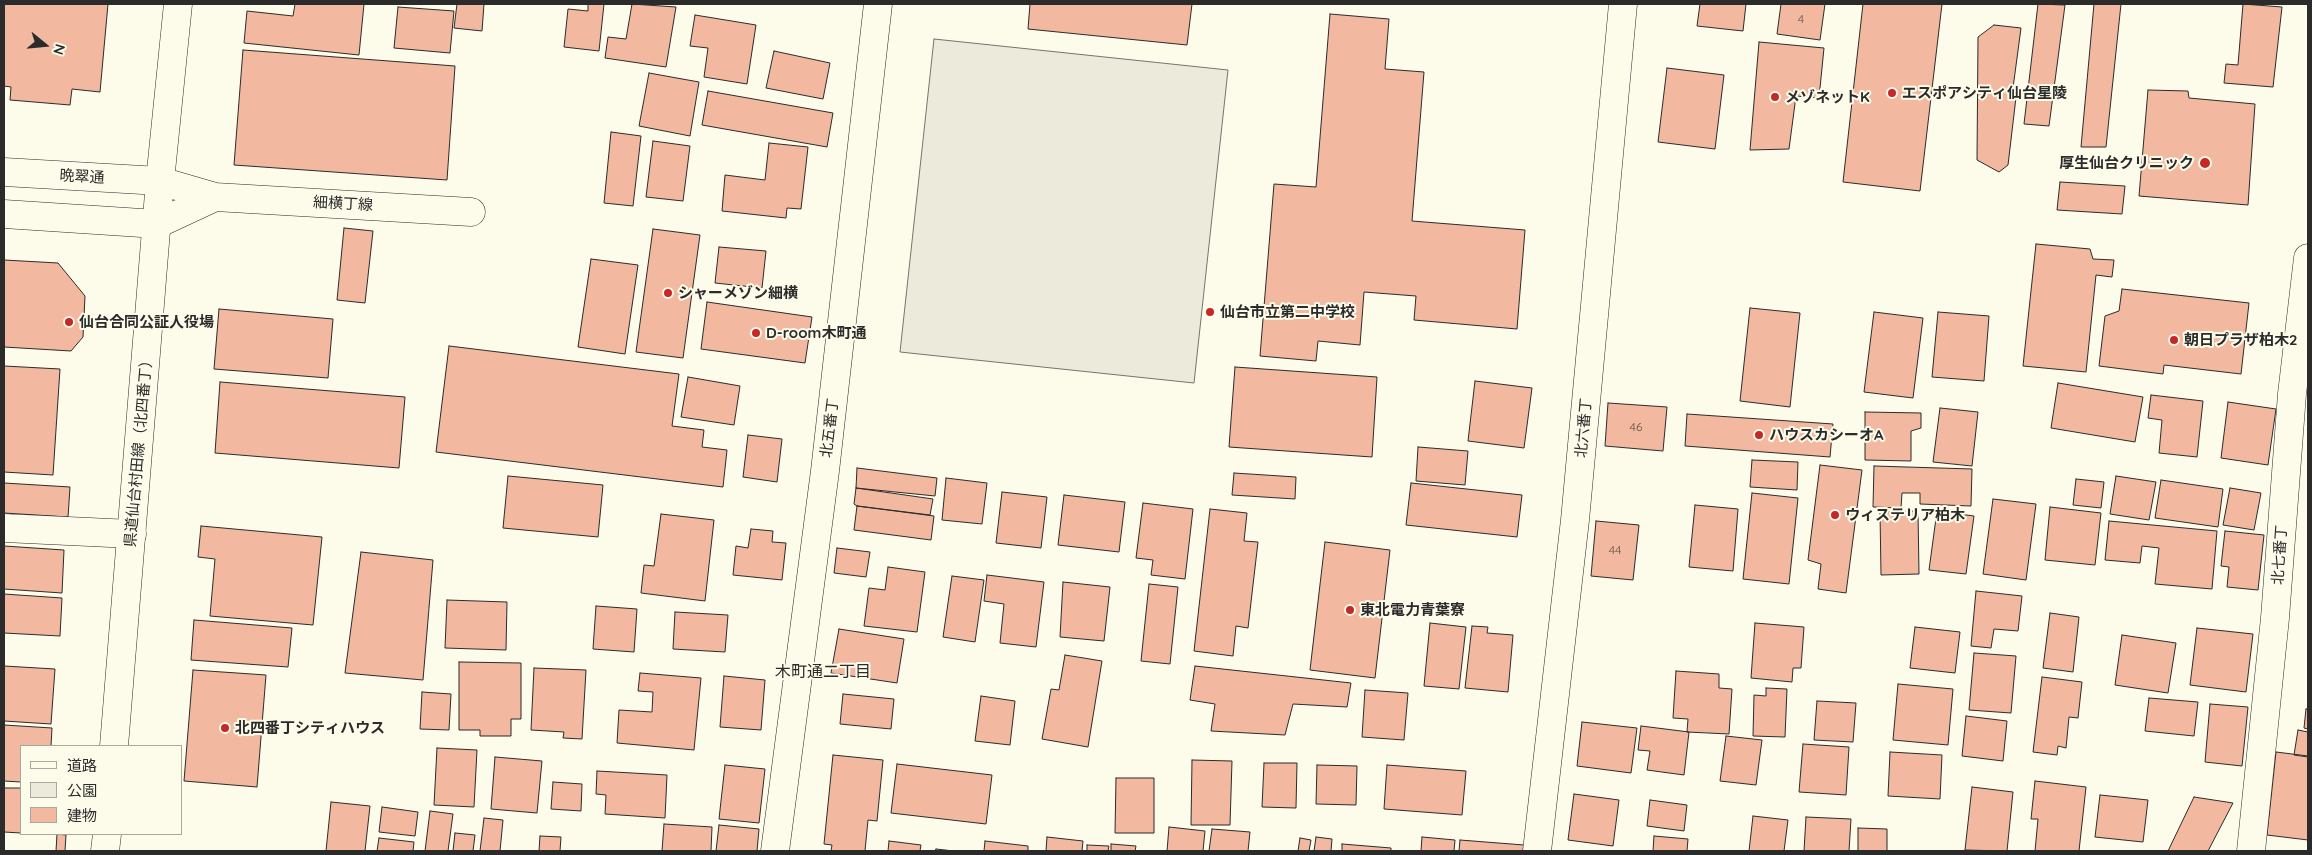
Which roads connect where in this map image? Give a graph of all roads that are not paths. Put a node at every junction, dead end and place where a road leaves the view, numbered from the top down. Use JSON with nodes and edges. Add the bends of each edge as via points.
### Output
{"nodes":[{"id":1,"x":178,"y":4,"type":"edge"},
{"id":2,"x":878,"y":4,"type":"edge"},
{"id":3,"x":1623,"y":4,"type":"edge"},
{"id":4,"x":4,"y":172,"type":"edge"},
{"id":5,"x":160,"y":181,"type":"junction"},
{"id":6,"x":215,"y":197,"type":"junction"},
{"id":7,"x":471,"y":212,"type":"dead end"},
{"id":8,"x":4,"y":214,"type":"edge"},
{"id":9,"x":157,"y":224,"type":"junction"},
{"id":10,"x":2308,"y":258,"type":"edge"},
{"id":11,"x":4,"y":528,"type":"edge"},
{"id":12,"x":132,"y":534,"type":"junction"},
{"id":13,"x":114,"y":745,"type":"edge"},
{"id":14,"x":107,"y":835,"type":"edge"},
{"id":15,"x":105,"y":851,"type":"edge"},
{"id":16,"x":775,"y":851,"type":"edge"},
{"id":17,"x":1537,"y":851,"type":"edge"},
{"id":18,"x":2250,"y":851,"type":"edge"}],
"edges":[{"from":1,"to":5,"type":"street","name":"県道仙台村田線（北四番丁）"},
{"from":2,"to":16,"type":"street","name":"北五番丁","via":[[827,451]]},
{"from":3,"to":17,"type":"street","name":"北六番丁","via":[[1576,510]]},
{"from":4,"to":5,"type":"street","name":"晩翠通"},
{"from":5,"to":6,"type":"street","name":"晩翠通"},
{"from":5,"to":9,"type":"street","name":"県道仙台村田線（北四番丁）"},
{"from":6,"to":7,"type":"street","name":"細横丁線"},
{"from":6,"to":9,"type":"street"},
{"from":8,"to":9,"type":"street"},
{"from":9,"to":12,"type":"street","name":"県道仙台村田線（北四番丁）"},
{"from":10,"to":18,"type":"street","name":"北七番丁","via":[[2292,394],[2275,618]]},
{"from":11,"to":12,"type":"street"},
{"from":12,"to":13,"type":"street","name":"県道仙台村田線（北四番丁）"},
{"from":14,"to":15,"type":"street"}]}
